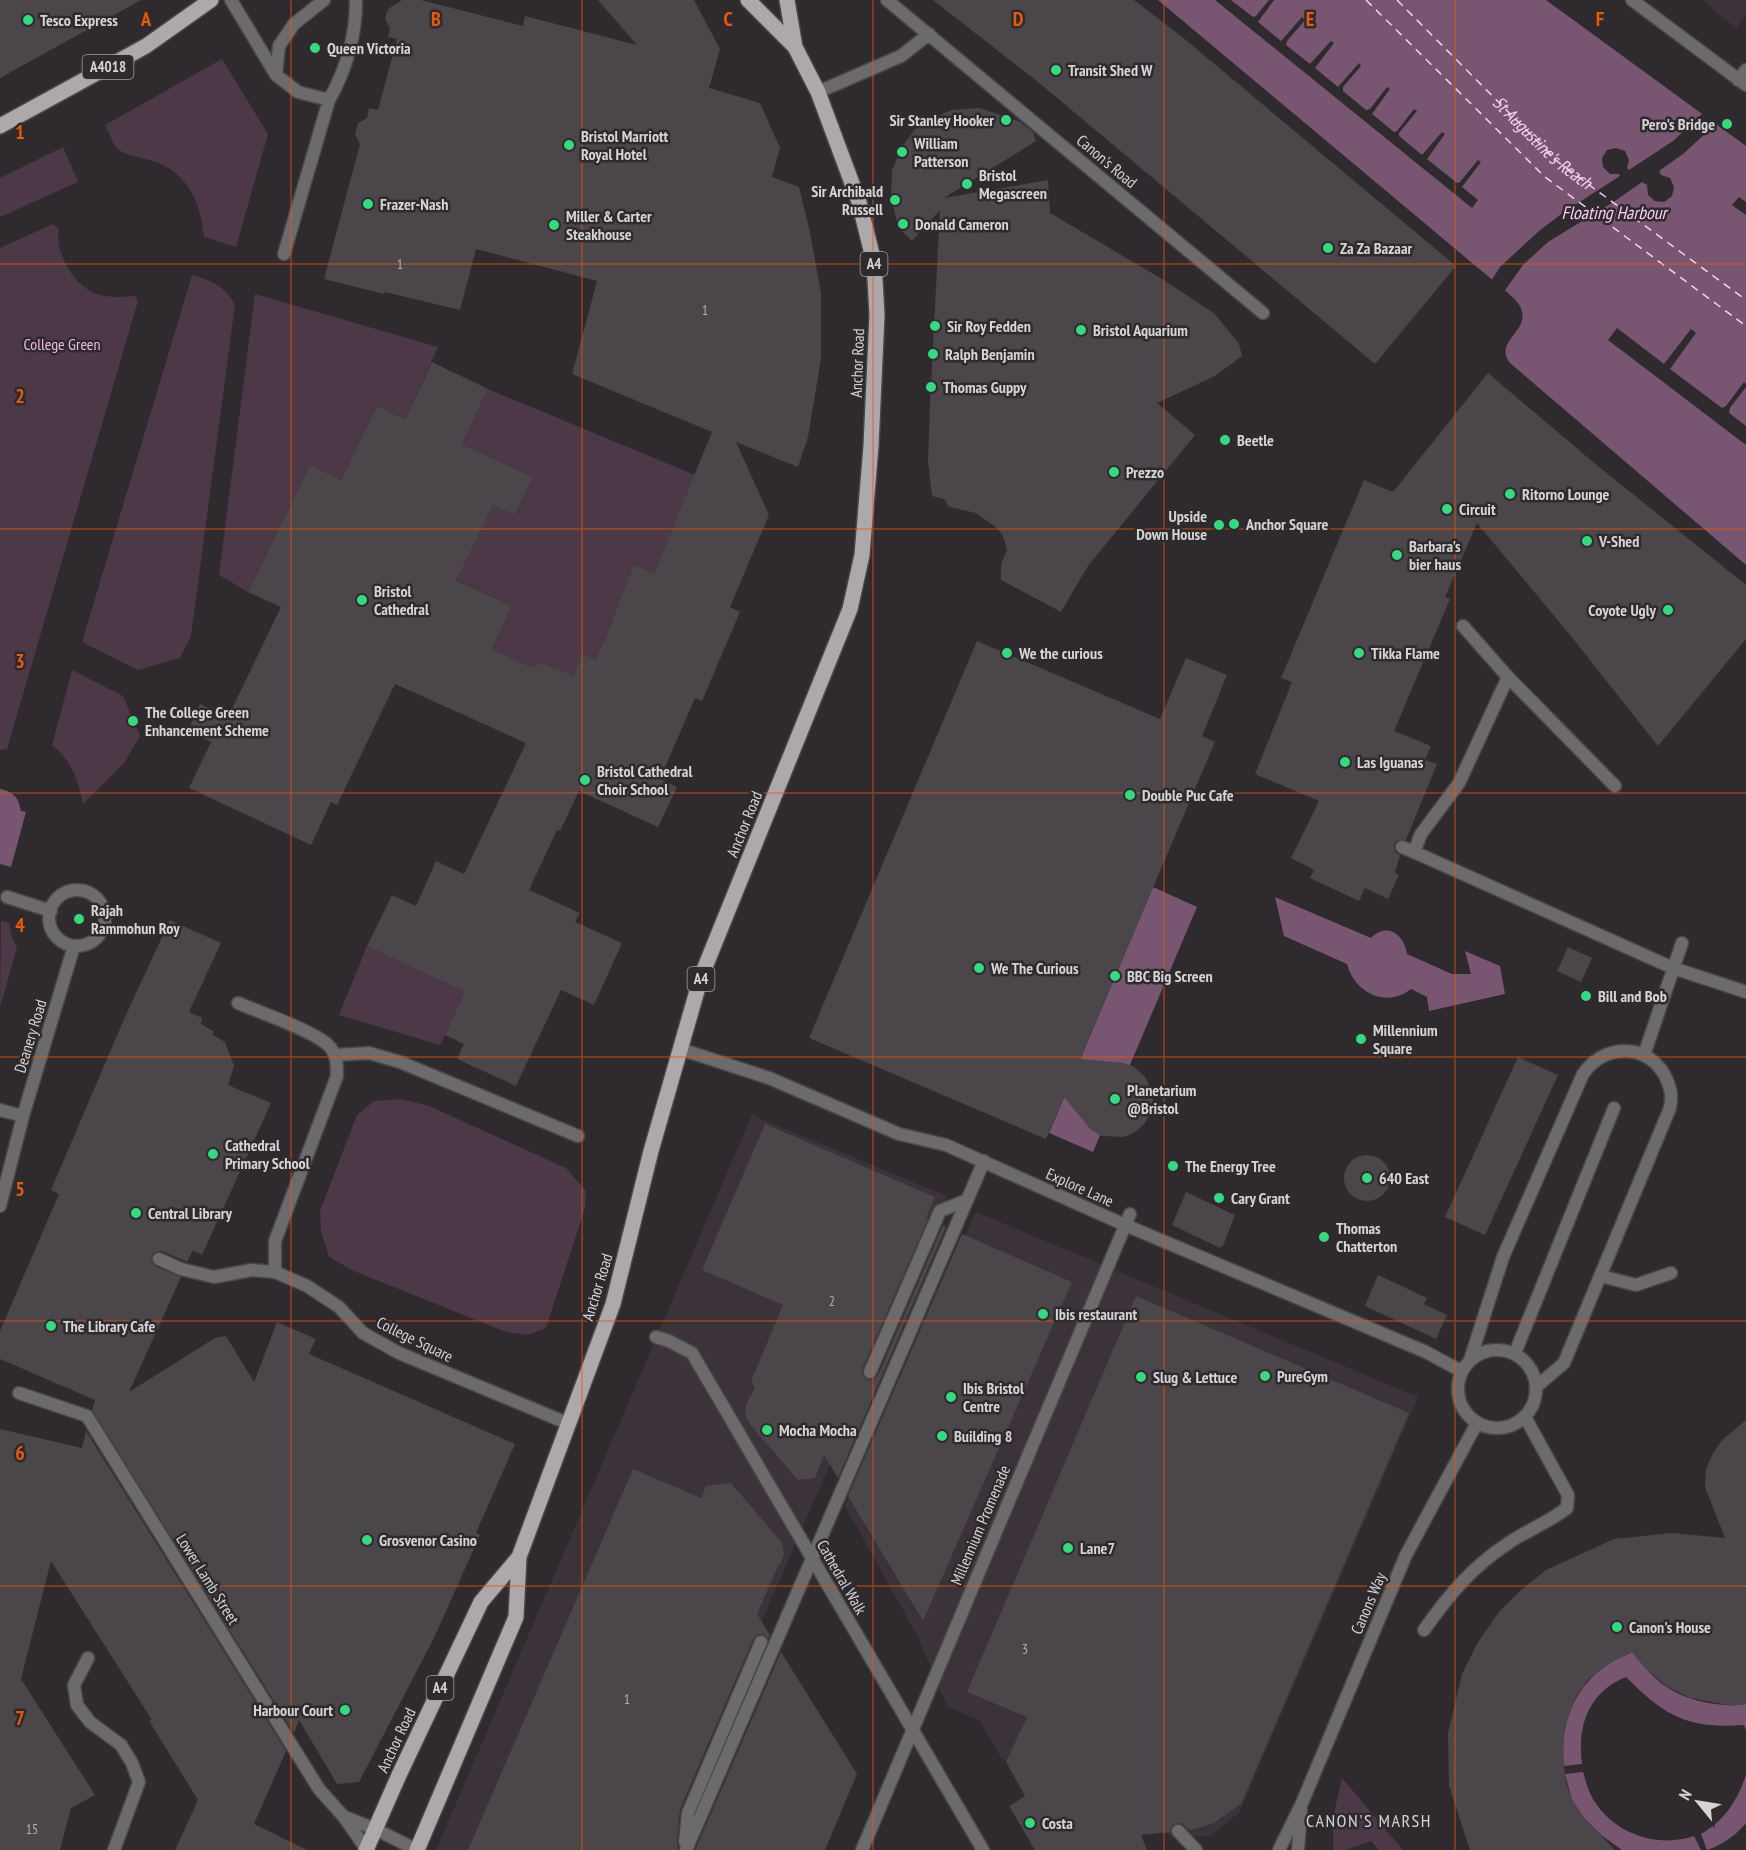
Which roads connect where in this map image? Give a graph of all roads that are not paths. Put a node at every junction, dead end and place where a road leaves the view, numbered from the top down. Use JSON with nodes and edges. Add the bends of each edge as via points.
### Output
{"nodes":[{"id":1,"x":211,"y":0,"type":"edge"},
{"id":2,"x":231,"y":0,"type":"edge"},
{"id":3,"x":324,"y":0,"type":"edge"},
{"id":4,"x":356,"y":0,"type":"edge"},
{"id":5,"x":748,"y":0,"type":"edge"},
{"id":6,"x":787,"y":0,"type":"edge"},
{"id":7,"x":887,"y":0,"type":"edge"},
{"id":8,"x":1632,"y":0,"type":"edge"},
{"id":9,"x":929,"y":34,"type":"junction"},
{"id":10,"x":795,"y":47,"type":"junction"},
{"id":11,"x":276,"y":75,"type":"junction"},
{"id":12,"x":1743,"y":78,"type":"edge"},
{"id":13,"x":818,"y":92,"type":"junction"},
{"id":14,"x":329,"y":100,"type":"junction"},
{"id":15,"x":0,"y":126,"type":"edge"},
{"id":16,"x":284,"y":254,"type":"dead end"},
{"id":17,"x":1263,"y":313,"type":"dead end"},
{"id":18,"x":1463,"y":626,"type":"dead end"},
{"id":19,"x":1508,"y":676,"type":"junction"},
{"id":20,"x":1615,"y":786,"type":"dead end"},
{"id":21,"x":7,"y":897,"type":"dead end"},
{"id":22,"x":51,"y":911,"type":"junction"},
{"id":23,"x":1682,"y":943,"type":"dead end"},
{"id":24,"x":74,"y":946,"type":"junction"},
{"id":25,"x":1673,"y":968,"type":"junction"},
{"id":26,"x":1746,"y":993,"type":"edge"},
{"id":27,"x":238,"y":1003,"type":"dead end"},
{"id":28,"x":680,"y":1049,"type":"junction"},
{"id":29,"x":335,"y":1055,"type":"junction"},
{"id":30,"x":1644,"y":1055,"type":"junction"},
{"id":31,"x":1614,"y":1108,"type":"dead end"},
{"id":32,"x":0,"y":1110,"type":"edge"},
{"id":33,"x":23,"y":1116,"type":"junction"},
{"id":34,"x":578,"y":1136,"type":"dead end"},
{"id":35,"x":984,"y":1161,"type":"junction"},
{"id":36,"x":967,"y":1200,"type":"junction"},
{"id":37,"x":0,"y":1206,"type":"edge"},
{"id":38,"x":1128,"y":1220,"type":"junction"},
{"id":39,"x":159,"y":1259,"type":"dead end"},
{"id":40,"x":275,"y":1272,"type":"junction"},
{"id":41,"x":1671,"y":1273,"type":"dead end"},
{"id":42,"x":1601,"y":1276,"type":"junction"},
{"id":43,"x":656,"y":1337,"type":"dead end"},
{"id":44,"x":1515,"y":1353,"type":"junction"},
{"id":45,"x":1470,"y":1360,"type":"junction"},
{"id":46,"x":1461,"y":1371,"type":"junction"},
{"id":47,"x":870,"y":1372,"type":"dead end"},
{"id":48,"x":1536,"y":1387,"type":"junction"},
{"id":49,"x":19,"y":1393,"type":"dead end"},
{"id":50,"x":1525,"y":1417,"type":"junction"},
{"id":51,"x":567,"y":1423,"type":"junction"},
{"id":52,"x":1477,"y":1423,"type":"junction"},
{"id":53,"x":519,"y":1557,"type":"junction"},
{"id":54,"x":812,"y":1558,"type":"junction"},
{"id":55,"x":1424,"y":1630,"type":"dead end"},
{"id":56,"x":761,"y":1642,"type":"dead end"},
{"id":57,"x":88,"y":1658,"type":"dead end"},
{"id":58,"x":912,"y":1728,"type":"junction"},
{"id":59,"x":1302,"y":1803,"type":"junction"},
{"id":60,"x":344,"y":1817,"type":"junction"},
{"id":61,"x":375,"y":1829,"type":"junction"},
{"id":62,"x":1178,"y":1831,"type":"dead end"},
{"id":63,"x":114,"y":1850,"type":"edge"},
{"id":64,"x":367,"y":1850,"type":"edge"},
{"id":65,"x":417,"y":1850,"type":"edge"},
{"id":66,"x":686,"y":1850,"type":"edge"},
{"id":67,"x":862,"y":1850,"type":"edge"},
{"id":68,"x":983,"y":1850,"type":"edge"},
{"id":69,"x":1196,"y":1850,"type":"edge"},
{"id":70,"x":1279,"y":1850,"type":"edge"},
{"id":71,"x":1298,"y":1850,"type":"edge"}],
"edges":[{"from":1,"to":15,"type":"main road","number":"A4018","via":[[146,46]]},
{"from":2,"to":11,"type":"street"},
{"from":3,"to":11,"type":"street","via":[[294,24],[279,46]]},
{"from":4,"to":14,"type":"street","via":[[356,23],[340,80]]},
{"from":5,"to":10,"type":"main road","number":"A4"},
{"from":6,"to":10,"type":"main road","number":"A4"},
{"from":7,"to":9,"type":"street","name":"Canon's Road"},
{"from":8,"to":12,"type":"street"},
{"from":9,"to":13,"type":"street","via":[[901,56]]},
{"from":9,"to":17,"type":"street","name":"Canon's Road"},
{"from":10,"to":13,"type":"main road","number":"A4"},
{"from":11,"to":14,"type":"street","via":[[298,92]]},
{"from":13,"to":28,"type":"main road","name":"Anchor Road","number":"A4","via":[[859,202],[874,262],[877,315],[862,555],[850,609],[701,977]]},
{"from":14,"to":16,"type":"street"},
{"from":18,"to":19,"type":"street"},
{"from":19,"to":20,"type":"street"},
{"from":19,"to":25,"type":"street","via":[[1459,783],[1408,849]]},
{"from":21,"to":22,"type":"street"},
{"from":22,"to":24,"type":"street","via":[[52,930],[59,939]]},
{"from":22,"to":24,"type":"street","via":[[57,898],[74,890],[83,890],[100,901],[106,920],[100,934],[84,945]]},
{"from":23,"to":25,"type":"street"},
{"from":24,"to":33,"type":"street","name":"Deanery Road"},
{"from":25,"to":26,"type":"street"},
{"from":25,"to":30,"type":"street"},
{"from":27,"to":29,"type":"street","via":[[312,1035]]},
{"from":28,"to":35,"type":"street","name":"Explore Lane","via":[[769,1078],[899,1134],[946,1145]]},
{"from":28,"to":51,"type":"main road","name":"Anchor Road","number":"A4","via":[[613,1304]]},
{"from":29,"to":34,"type":"street","via":[[369,1053],[400,1062]]},
{"from":29,"to":40,"type":"street","via":[[337,1076],[275,1241]]},
{"from":30,"to":42,"type":"street","via":[[1666,1077],[1671,1108]]},
{"from":30,"to":45,"type":"street","via":[[1615,1050],[1599,1056],[1582,1074],[1503,1257]]},
{"from":31,"to":44,"type":"street"},
{"from":32,"to":33,"type":"street"},
{"from":33,"to":37,"type":"street","name":"Deanery Road"},
{"from":35,"to":36,"type":"street"},
{"from":35,"to":38,"type":"street","name":"Explore Lane"},
{"from":36,"to":47,"type":"street","via":[[940,1211]]},
{"from":36,"to":54,"type":"street"},
{"from":38,"to":46,"type":"street","name":"Explore Lane"},
{"from":38,"to":58,"type":"street","name":"Millennium Promenade"},
{"from":39,"to":40,"type":"street","via":[[214,1277],[252,1270]]},
{"from":40,"to":51,"type":"street","name":"College Square","via":[[339,1307],[363,1333],[399,1353]]},
{"from":41,"to":42,"type":"street","via":[[1635,1285]]},
{"from":42,"to":48,"type":"street","via":[[1564,1363]]},
{"from":43,"to":54,"type":"street","name":"Cathedral Walk","via":[[692,1353]]},
{"from":44,"to":45,"type":"street","via":[[1481,1352]]},
{"from":44,"to":48,"type":"street","via":[[1533,1373]]},
{"from":45,"to":46,"type":"street"},
{"from":46,"to":52,"type":"street","via":[[1457,1389],[1460,1403]]},
{"from":48,"to":50,"type":"street","via":[[1534,1404]]},
{"from":49,"to":60,"type":"street","name":"Lower Lamb Street","via":[[87,1416],[320,1789]]},
{"from":50,"to":52,"type":"street","via":[[1501,1428]]},
{"from":50,"to":55,"type":"street","via":[[1568,1495],[1567,1508],[1477,1565]]},
{"from":51,"to":53,"type":"main road","name":"Anchor Road","number":"A4"},
{"from":52,"to":59,"type":"street","name":"Canons Way","via":[[1406,1555]]},
{"from":53,"to":61,"type":"main road","name":"Anchor Road","number":"A4","via":[[481,1602]]},
{"from":53,"to":65,"type":"main road","name":"Anchor Road","number":"A4","via":[[516,1617]]},
{"from":54,"to":58,"type":"street","name":"Cathedral Walk"},
{"from":54,"to":66,"type":"street"},
{"from":56,"to":66,"type":"street","via":[[688,1813]]},
{"from":57,"to":63,"type":"street","via":[[74,1685],[77,1705],[90,1722],[121,1745],[139,1782]]},
{"from":58,"to":67,"type":"street","name":"Millennium Promenade"},
{"from":58,"to":68,"type":"street","name":"Cathedral Walk"},
{"from":59,"to":70,"type":"street","name":"Canons Way"},
{"from":59,"to":71,"type":"street","name":"Canons Way"},
{"from":60,"to":61,"type":"street","name":"Lower Lamb Street"},
{"from":60,"to":64,"type":"street","name":"Lower Lamb Street"},
{"from":61,"to":64,"type":"main road","name":"Anchor Road","number":"A4"},
{"from":61,"to":65,"type":"street","name":"Lower Lamb Street"},
{"from":62,"to":69,"type":"street"}]}
